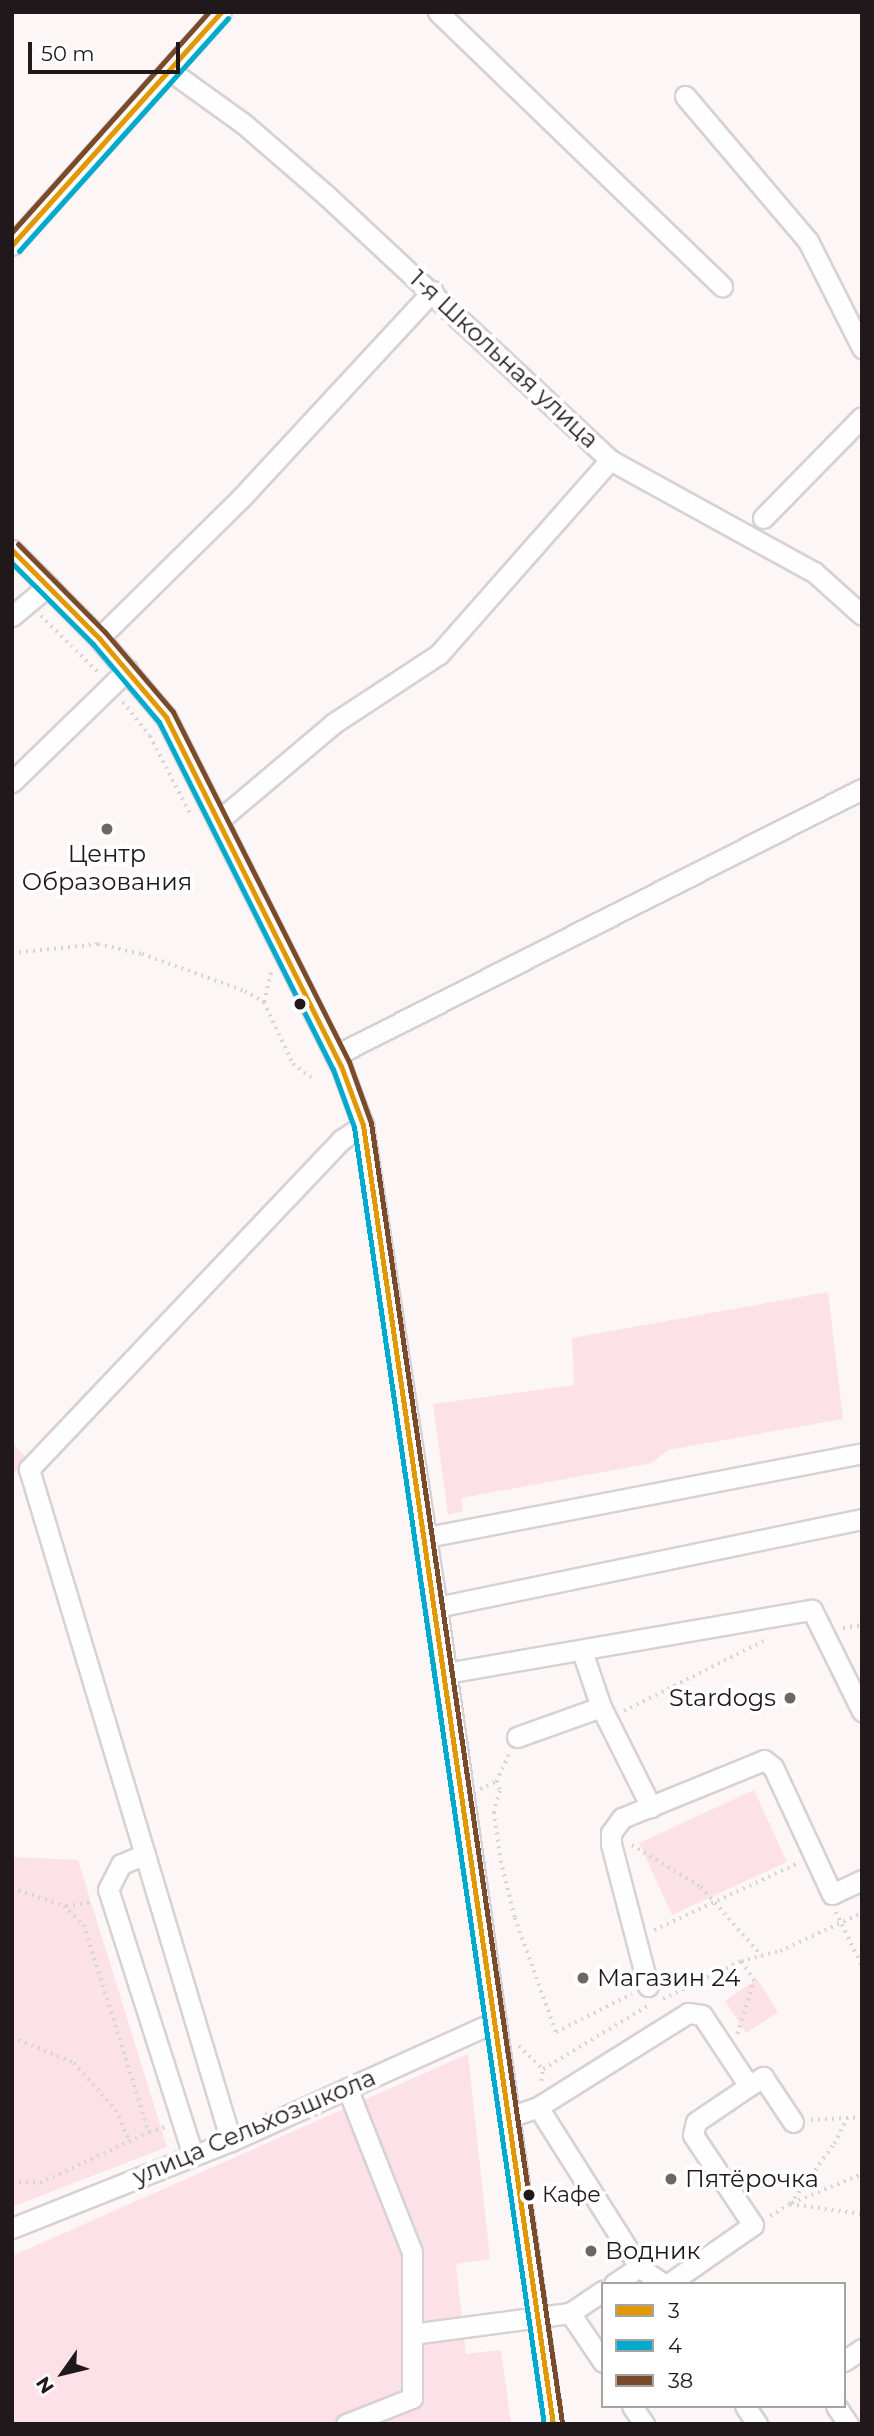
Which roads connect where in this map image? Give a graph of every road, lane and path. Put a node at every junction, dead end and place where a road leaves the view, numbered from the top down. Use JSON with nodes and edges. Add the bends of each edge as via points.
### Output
{"nodes":[{"id":1,"x":221,"y":12,"type":"edge"},
{"id":2,"x":438,"y":12,"type":"edge"},
{"id":3,"x":169,"y":70,"type":"junction"},
{"id":4,"x":685,"y":96,"type":"dead end"},
{"id":5,"x":12,"y":245,"type":"edge"},
{"id":6,"x":722,"y":286,"type":"dead end"},
{"id":7,"x":433,"y":291,"type":"junction"},
{"id":8,"x":862,"y":348,"type":"edge"},
{"id":9,"x":862,"y":417,"type":"edge"},
{"id":10,"x":610,"y":460,"type":"junction"},
{"id":11,"x":763,"y":518,"type":"dead end"},
{"id":12,"x":12,"y":550,"type":"edge"},
{"id":13,"x":48,"y":586,"type":"junction"},
{"id":14,"x":30,"y":605,"type":"junction"},
{"id":15,"x":862,"y":615,"type":"edge"},
{"id":16,"x":12,"y":616,"type":"edge"},
{"id":17,"x":99,"y":638,"type":"junction"},
{"id":18,"x":127,"y":670,"type":"junction"},
{"id":19,"x":110,"y":685,"type":"junction"},
{"id":20,"x":12,"y":782,"type":"edge"},
{"id":21,"x":862,"y":789,"type":"edge"},
{"id":22,"x":218,"y":821,"type":"junction"},
{"id":23,"x":196,"y":825,"type":"dead end"},
{"id":24,"x":12,"y":953,"type":"edge"},
{"id":25,"x":265,"y":960,"type":"dead end"},
{"id":26,"x":264,"y":1002,"type":"junction"},
{"id":27,"x":336,"y":1055,"type":"junction"},
{"id":28,"x":315,"y":1080,"type":"dead end"},
{"id":29,"x":363,"y":1125,"type":"junction"},
{"id":30,"x":862,"y":1453,"type":"edge"},
{"id":31,"x":862,"y":1519,"type":"edge"},
{"id":32,"x":427,"y":1537,"type":"junction"},
{"id":33,"x":437,"y":1607,"type":"junction"},
{"id":34,"x":862,"y":1625,"type":"edge"},
{"id":35,"x":838,"y":1628,"type":"dead end"},
{"id":36,"x":771,"y":1637,"type":"dead end"},
{"id":37,"x":582,"y":1651,"type":"junction"},
{"id":38,"x":446,"y":1673,"type":"junction"},
{"id":39,"x":862,"y":1711,"type":"edge"},
{"id":40,"x":605,"y":1713,"type":"junction"},
{"id":41,"x":517,"y":1737,"type":"joint"},
{"id":42,"x":496,"y":1781,"type":"junction"},
{"id":43,"x":478,"y":1790,"type":"dead end"},
{"id":44,"x":650,"y":1807,"type":"junction"},
{"id":45,"x":611,"y":1833,"type":"junction"},
{"id":46,"x":145,"y":1854,"type":"junction"},
{"id":47,"x":814,"y":1856,"type":"junction"},
{"id":48,"x":862,"y":1880,"type":"edge"},
{"id":49,"x":12,"y":1888,"type":"edge"},
{"id":50,"x":832,"y":1894,"type":"junction"},
{"id":51,"x":111,"y":1898,"type":"junction"},
{"id":52,"x":715,"y":1902,"type":"junction"},
{"id":53,"x":64,"y":1906,"type":"junction"},
{"id":54,"x":634,"y":1940,"type":"junction"},
{"id":55,"x":762,"y":1956,"type":"dead end"},
{"id":56,"x":741,"y":1961,"type":"dead end"},
{"id":57,"x":862,"y":1966,"type":"edge"},
{"id":58,"x":648,"y":1986,"type":"joint"},
{"id":59,"x":494,"y":2022,"type":"junction"},
{"id":60,"x":12,"y":2037,"type":"edge"},
{"id":61,"x":724,"y":2049,"type":"junction"},
{"id":62,"x":749,"y":2086,"type":"junction"},
{"id":63,"x":347,"y":2088,"type":"junction"},
{"id":64,"x":538,"y":2107,"type":"junction"},
{"id":65,"x":509,"y":2117,"type":"junction"},
{"id":66,"x":862,"y":2117,"type":"edge"},
{"id":67,"x":847,"y":2118,"type":"junction"},
{"id":68,"x":181,"y":2122,"type":"junction"},
{"id":69,"x":793,"y":2122,"type":"joint"},
{"id":70,"x":149,"y":2132,"type":"junction"},
{"id":71,"x":129,"y":2139,"type":"junction"},
{"id":72,"x":231,"y":2141,"type":"junction"},
{"id":73,"x":193,"y":2156,"type":"junction"},
{"id":74,"x":862,"y":2174,"type":"edge"},
{"id":75,"x":12,"y":2182,"type":"edge"},
{"id":76,"x":790,"y":2204,"type":"junction"},
{"id":77,"x":862,"y":2214,"type":"edge"},
{"id":78,"x":754,"y":2225,"type":"junction"},
{"id":79,"x":12,"y":2228,"type":"edge"},
{"id":80,"x":639,"y":2267,"type":"junction"},
{"id":81,"x":617,"y":2282,"type":"edge"},
{"id":82,"x":663,"y":2282,"type":"edge"},
{"id":83,"x":669,"y":2282,"type":"edge"},
{"id":84,"x":601,"y":2292,"type":"edge"},
{"id":85,"x":570,"y":2313,"type":"junction"},
{"id":86,"x":540,"y":2317,"type":"junction"},
{"id":87,"x":412,"y":2334,"type":"junction"},
{"id":88,"x":862,"y":2349,"type":"edge"},
{"id":89,"x":601,"y":2359,"type":"edge"},
{"id":90,"x":846,"y":2360,"type":"edge"},
{"id":91,"x":633,"y":2408,"type":"edge"},
{"id":92,"x":746,"y":2408,"type":"edge"},
{"id":93,"x":837,"y":2408,"type":"edge"},
{"id":94,"x":346,"y":2424,"type":"edge"},
{"id":95,"x":554,"y":2424,"type":"edge"},
{"id":96,"x":644,"y":2424,"type":"edge"},
{"id":97,"x":757,"y":2424,"type":"edge"},
{"id":98,"x":848,"y":2424,"type":"edge"}],
"edges":[{"from":1,"to":3,"type":"street"},
{"from":2,"to":6,"type":"street"},
{"from":3,"to":5,"type":"street"},
{"from":3,"to":7,"type":"street","name":"1-я Школьная улица","via":[[244,124]]},
{"from":4,"to":8,"type":"street","via":[[808,241]]},
{"from":7,"to":10,"type":"street","name":"1-я Школьная улица"},
{"from":7,"to":17,"type":"street","via":[[241,498]]},
{"from":9,"to":11,"type":"street"},
{"from":10,"to":15,"type":"street","name":"1-я Школьная улица","via":[[814,572]]},
{"from":10,"to":22,"type":"street","via":[[439,654],[334,723]]},
{"from":12,"to":13,"type":"street"},
{"from":13,"to":14,"type":"street"},
{"from":13,"to":17,"type":"street"},
{"from":14,"to":16,"type":"street"},
{"from":14,"to":19,"type":"path"},
{"from":17,"to":18,"type":"street"},
{"from":18,"to":19,"type":"street"},
{"from":18,"to":22,"type":"street","via":[[166,717]]},
{"from":19,"to":20,"type":"street"},
{"from":19,"to":23,"type":"path","via":[[150,736]]},
{"from":21,"to":27,"type":"street"},
{"from":22,"to":27,"type":"street"},
{"from":24,"to":26,"type":"path","via":[[98,944],[142,954]]},
{"from":25,"to":26,"type":"path","via":[[272,972]]},
{"from":26,"to":28,"type":"path","via":[[293,1064]]},
{"from":27,"to":29,"type":"street"},
{"from":29,"to":32,"type":"street"},
{"from":29,"to":46,"type":"street","via":[[341,1140],[29,1469]]},
{"from":30,"to":32,"type":"street"},
{"from":31,"to":33,"type":"street"},
{"from":32,"to":33,"type":"street"},
{"from":33,"to":38,"type":"street"},
{"from":34,"to":35,"type":"path"},
{"from":36,"to":40,"type":"path"},
{"from":37,"to":38,"type":"street"},
{"from":37,"to":39,"type":"street","via":[[812,1610]]},
{"from":37,"to":40,"type":"street"},
{"from":38,"to":59,"type":"street"},
{"from":40,"to":41,"type":"street"},
{"from":40,"to":44,"type":"street"},
{"from":41,"to":42,"type":"path"},
{"from":42,"to":43,"type":"path"},
{"from":42,"to":58,"type":"path","via":[[500,1791],[494,1812],[500,1861],[556,2032]]},
{"from":44,"to":45,"type":"street","via":[[622,1818]]},
{"from":44,"to":47,"type":"street","via":[[764,1760],[773,1767]]},
{"from":45,"to":52,"type":"path","via":[[701,1887]]},
{"from":45,"to":54,"type":"street"},
{"from":46,"to":51,"type":"street","via":[[121,1864],[112,1875]]},
{"from":46,"to":72,"type":"street"},
{"from":47,"to":50,"type":"street"},
{"from":47,"to":52,"type":"path"},
{"from":48,"to":50,"type":"street"},
{"from":49,"to":53,"type":"path"},
{"from":50,"to":57,"type":"path","via":[[838,1924]]},
{"from":51,"to":53,"type":"path"},
{"from":51,"to":68,"type":"street"},
{"from":52,"to":54,"type":"path"},
{"from":52,"to":55,"type":"path"},
{"from":53,"to":70,"type":"path","via":[[83,1925]]},
{"from":54,"to":58,"type":"street"},
{"from":56,"to":61,"type":"path","via":[[754,1981],[742,2028]]},
{"from":59,"to":63,"type":"street","name":"улица Сельхозшкола"},
{"from":59,"to":65,"type":"street"},
{"from":60,"to":71,"type":"path","via":[[74,2063],[116,2110]]},
{"from":61,"to":62,"type":"street"},
{"from":61,"to":64,"type":"street","via":[[702,2015],[693,2011]]},
{"from":62,"to":69,"type":"street","via":[[763,2077]]},
{"from":62,"to":78,"type":"street","via":[[692,2129]]},
{"from":63,"to":72,"type":"street","name":"улица Сельхозшкола"},
{"from":63,"to":87,"type":"street","via":[[412,2252]]},
{"from":64,"to":65,"type":"street"},
{"from":64,"to":80,"type":"street"},
{"from":65,"to":86,"type":"street"},
{"from":66,"to":67,"type":"path"},
{"from":67,"to":69,"type":"path"},
{"from":67,"to":76,"type":"path","via":[[834,2144]]},
{"from":68,"to":70,"type":"path"},
{"from":68,"to":73,"type":"street"},
{"from":70,"to":71,"type":"path"},
{"from":71,"to":75,"type":"path","via":[[40,2183]]},
{"from":72,"to":73,"type":"street","name":"улица Сельхозшкола"},
{"from":73,"to":79,"type":"street","name":"улица Сельхозшкола"},
{"from":74,"to":76,"type":"path"},
{"from":76,"to":77,"type":"path"},
{"from":76,"to":78,"type":"path"},
{"from":78,"to":83,"type":"street"},
{"from":80,"to":81,"type":"street"},
{"from":80,"to":82,"type":"street"},
{"from":84,"to":85,"type":"street"},
{"from":85,"to":86,"type":"street"},
{"from":85,"to":89,"type":"street"},
{"from":86,"to":87,"type":"street"},
{"from":86,"to":95,"type":"street"},
{"from":87,"to":94,"type":"street","via":[[412,2398]]},
{"from":88,"to":90,"type":"street"},
{"from":91,"to":96,"type":"street"},
{"from":92,"to":97,"type":"street"},
{"from":93,"to":98,"type":"street"}]}
